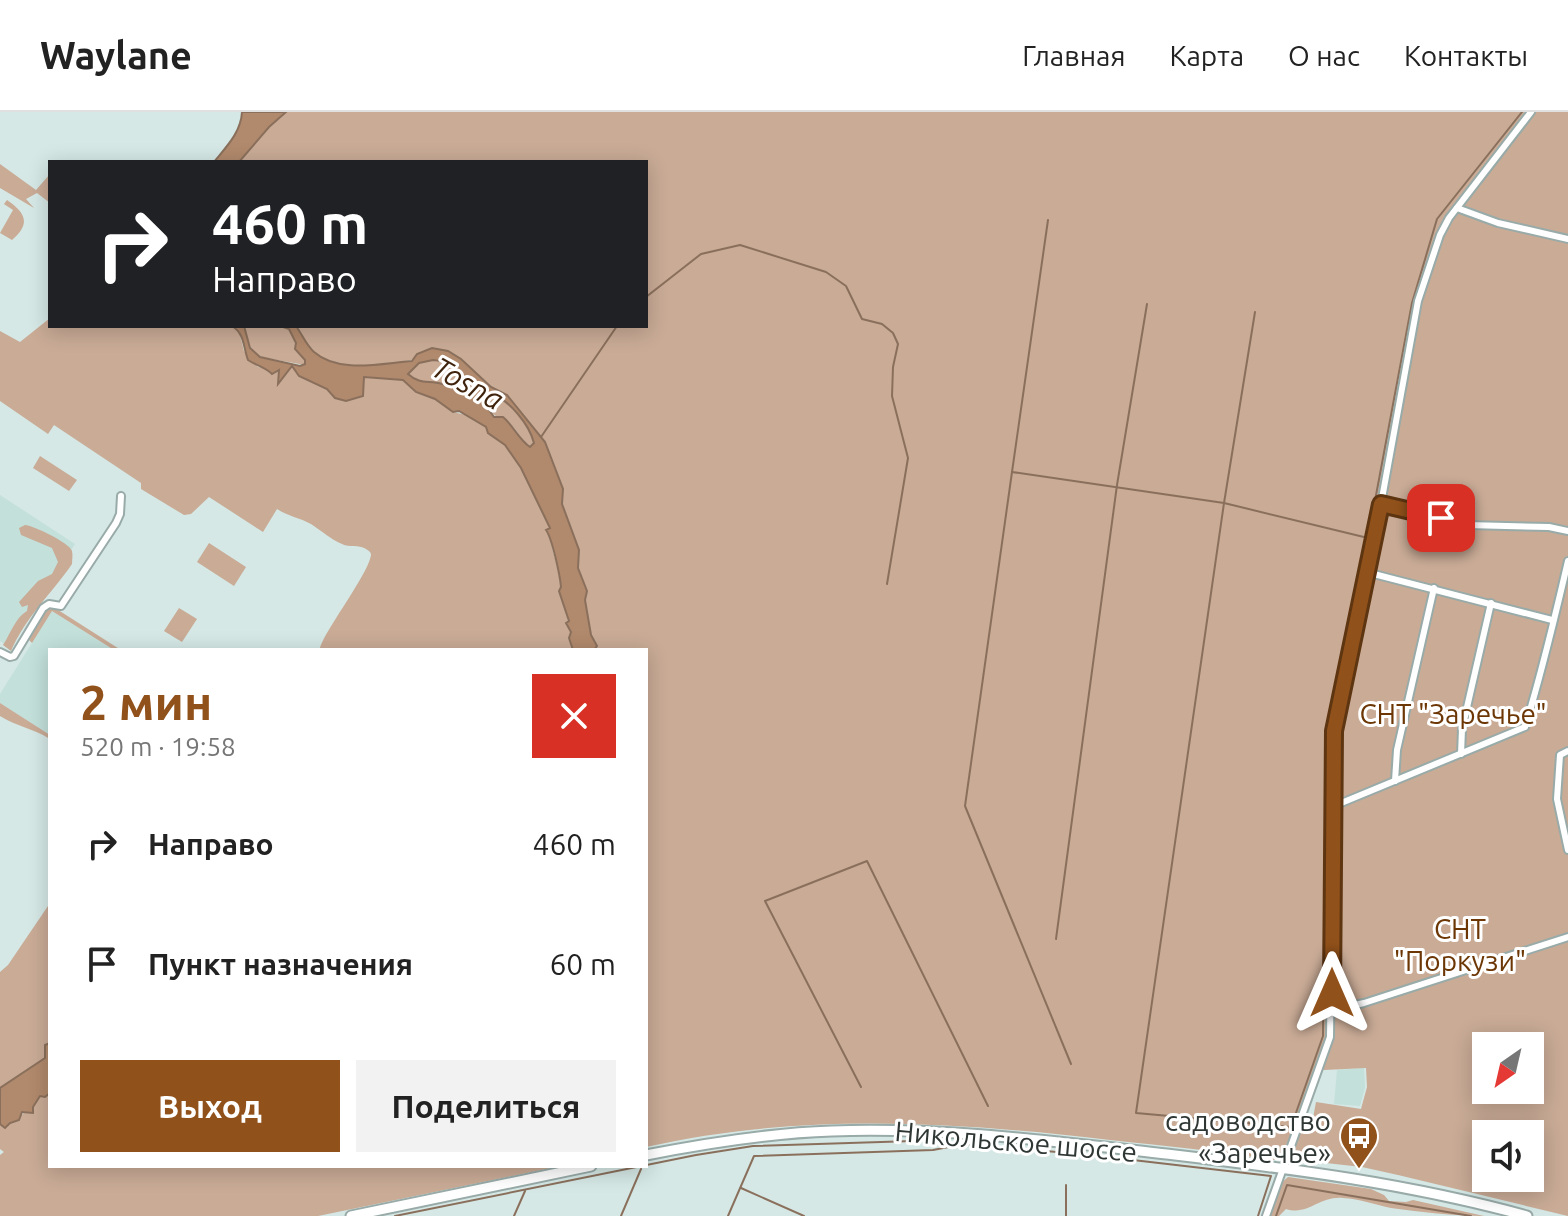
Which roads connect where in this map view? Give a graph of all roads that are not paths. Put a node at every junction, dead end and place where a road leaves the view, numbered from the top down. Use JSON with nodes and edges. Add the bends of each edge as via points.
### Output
{"nodes":[{"id":1,"x":1531,"y":112,"type":"edge"},
{"id":2,"x":1457,"y":208,"type":"junction"},
{"id":3,"x":1568,"y":239,"type":"edge"},
{"id":4,"x":121,"y":496,"type":"dead end"},
{"id":5,"x":1381,"y":504,"type":"junction"},
{"id":6,"x":1568,"y":531,"type":"edge"},
{"id":7,"x":1568,"y":561,"type":"edge"},
{"id":8,"x":1366,"y":572,"type":"junction"},
{"id":9,"x":1434,"y":588,"type":"junction"},
{"id":10,"x":1491,"y":603,"type":"junction"},
{"id":11,"x":1552,"y":620,"type":"junction"},
{"id":12,"x":0,"y":652,"type":"edge"},
{"id":13,"x":1568,"y":751,"type":"edge"},
{"id":14,"x":1461,"y":754,"type":"junction"},
{"id":15,"x":1395,"y":781,"type":"junction"},
{"id":16,"x":1334,"y":806,"type":"junction"},
{"id":17,"x":1568,"y":850,"type":"edge"},
{"id":18,"x":1568,"y":937,"type":"edge"},
{"id":19,"x":1332,"y":1010,"type":"junction"},
{"id":20,"x":648,"y":1155,"type":"edge"},
{"id":21,"x":581,"y":1168,"type":"edge"},
{"id":22,"x":1282,"y":1168,"type":"junction"},
{"id":23,"x":351,"y":1216,"type":"edge"},
{"id":24,"x":1266,"y":1216,"type":"edge"},
{"id":25,"x":1527,"y":1216,"type":"edge"}],
"edges":[{"from":1,"to":2,"type":"street"},
{"from":2,"to":3,"type":"street"},
{"from":2,"to":5,"type":"street","via":[[1440,235],[1418,301]]},
{"from":4,"to":12,"type":"street","via":[[116,523],[61,606],[43,608],[14,656]]},
{"from":5,"to":6,"type":"street","via":[[1467,525]]},
{"from":5,"to":8,"type":"street"},
{"from":7,"to":11,"type":"street"},
{"from":8,"to":9,"type":"street"},
{"from":8,"to":16,"type":"street","via":[[1334,731]]},
{"from":9,"to":10,"type":"street"},
{"from":9,"to":15,"type":"street","via":[[1397,750]]},
{"from":10,"to":11,"type":"street"},
{"from":10,"to":14,"type":"street"},
{"from":11,"to":14,"type":"street","via":[[1525,727]]},
{"from":13,"to":17,"type":"street","via":[[1560,755],[1557,799]]},
{"from":14,"to":15,"type":"street"},
{"from":15,"to":16,"type":"street"},
{"from":16,"to":19,"type":"street"},
{"from":18,"to":19,"type":"street"},
{"from":19,"to":22,"type":"street","via":[[1330,1037]]},
{"from":20,"to":22,"type":"main road","name":"Никольское шоссе","via":[[754,1136],[901,1131],[1015,1138]]},
{"from":21,"to":23,"type":"main road"},
{"from":22,"to":24,"type":"street"},
{"from":22,"to":25,"type":"main road","name":"Никольское шоссе","via":[[1380,1183]]}]}
